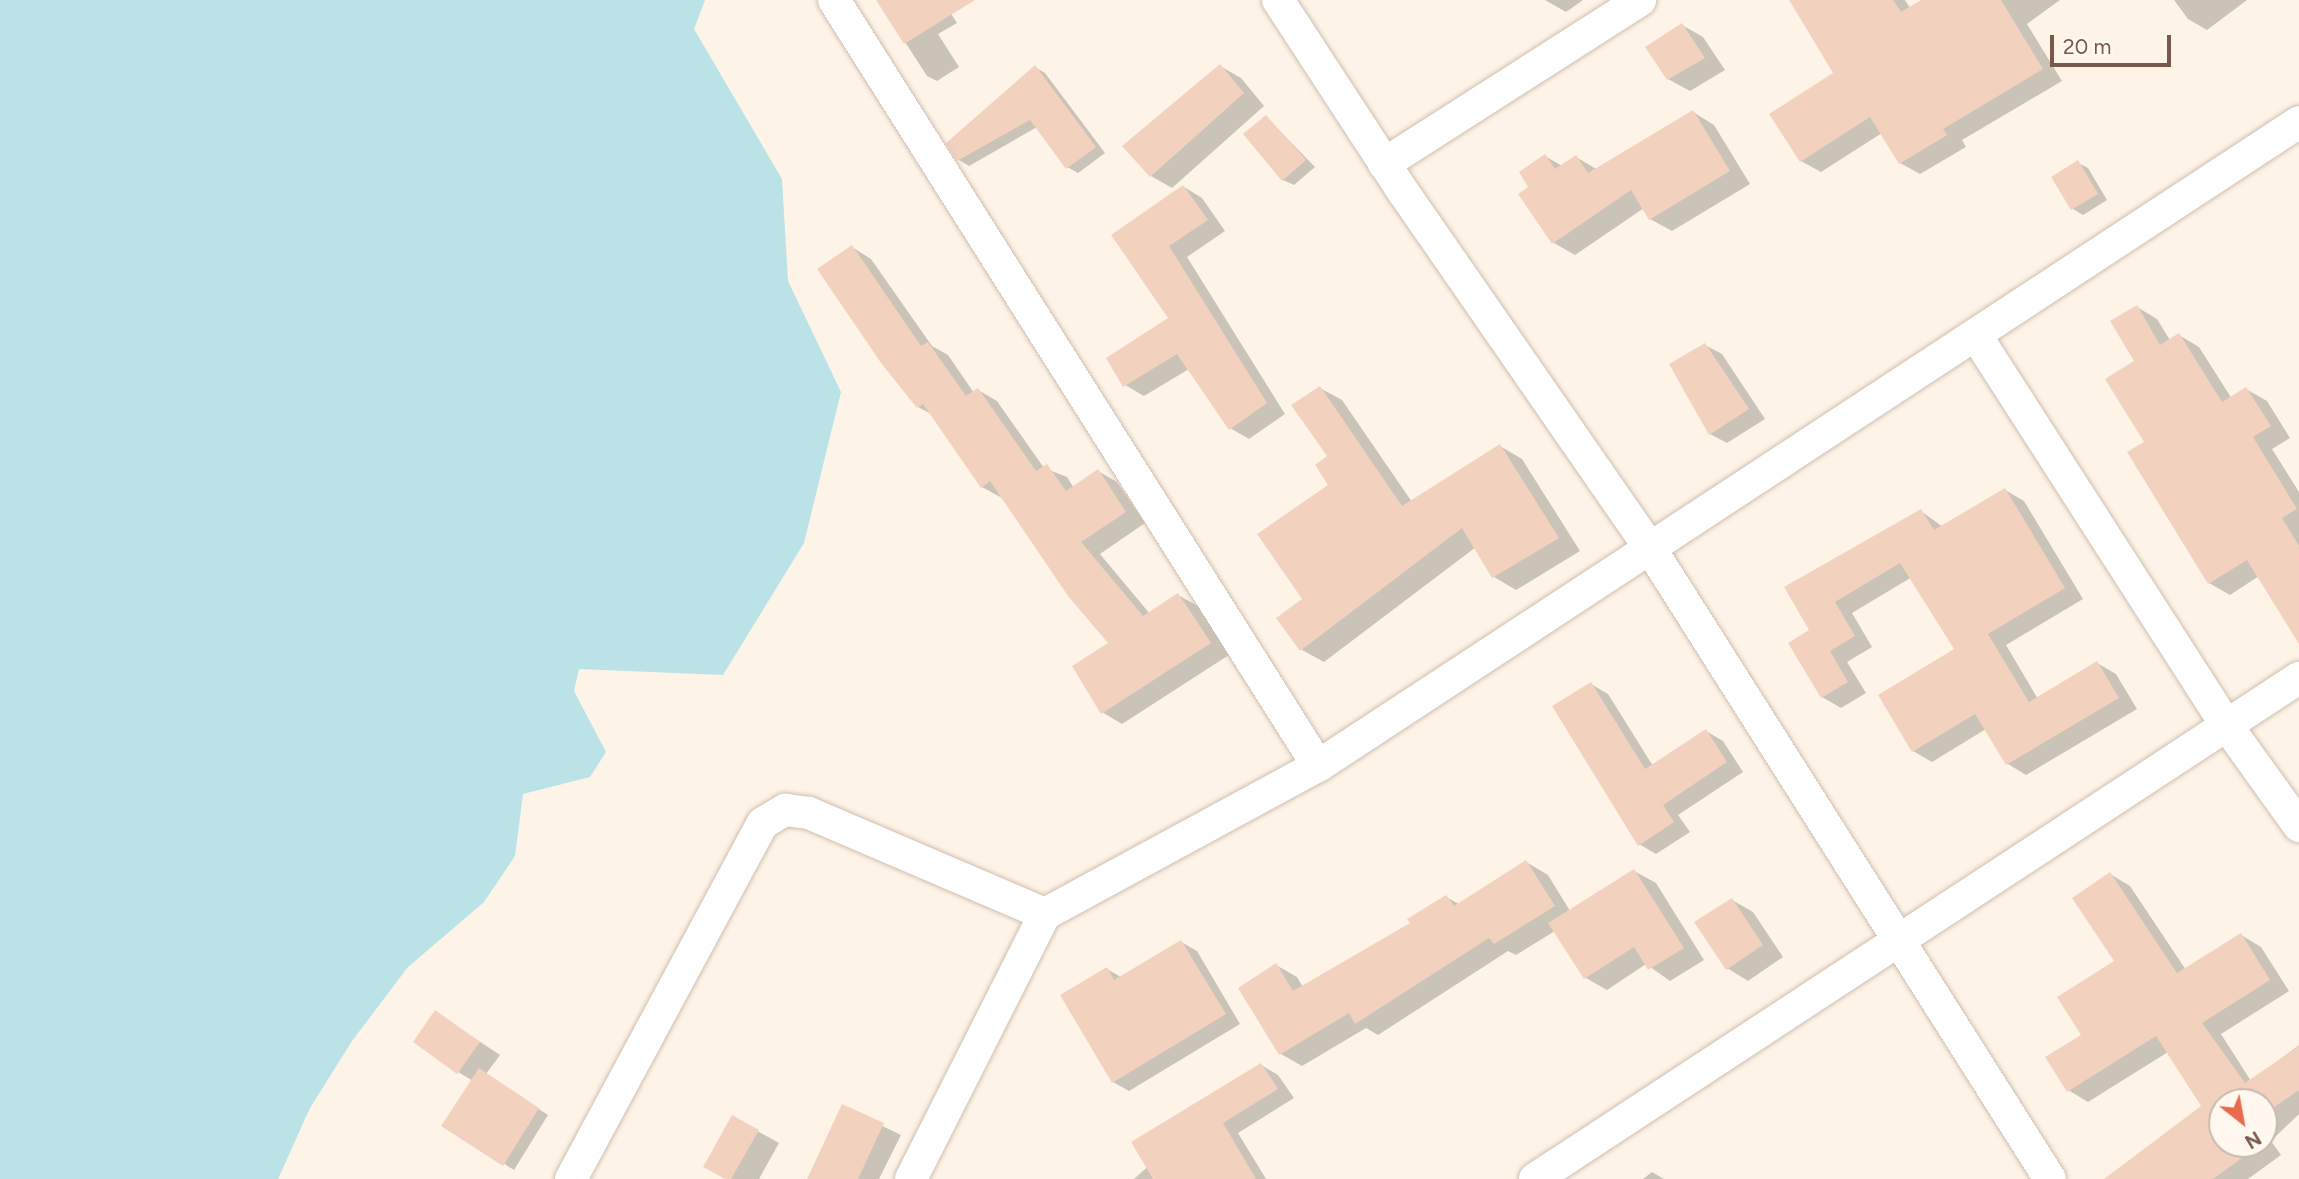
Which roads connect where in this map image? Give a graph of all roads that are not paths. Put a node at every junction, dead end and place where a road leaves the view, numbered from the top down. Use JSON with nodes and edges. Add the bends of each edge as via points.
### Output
{"nodes":[{"id":1,"x":834,"y":0,"type":"edge"},
{"id":2,"x":1278,"y":0,"type":"edge"},
{"id":3,"x":1640,"y":0,"type":"edge"},
{"id":4,"x":2299,"y":122,"type":"edge"},
{"id":5,"x":1384,"y":164,"type":"junction"},
{"id":6,"x":1977,"y":337,"type":"junction"},
{"id":7,"x":1650,"y":548,"type":"junction"},
{"id":8,"x":2299,"y":678,"type":"edge"},
{"id":9,"x":2225,"y":723,"type":"junction"},
{"id":10,"x":1318,"y":766,"type":"junction"},
{"id":11,"x":2299,"y":826,"type":"edge"},
{"id":12,"x":1045,"y":914,"type":"junction"},
{"id":13,"x":1901,"y":942,"type":"junction"},
{"id":14,"x":571,"y":1179,"type":"edge"},
{"id":15,"x":911,"y":1179,"type":"edge"},
{"id":16,"x":1535,"y":1179,"type":"edge"},
{"id":17,"x":2050,"y":1179,"type":"edge"}],
"edges":[{"from":1,"to":10,"type":"street"},
{"from":2,"to":5,"type":"street"},
{"from":3,"to":5,"type":"street"},
{"from":4,"to":6,"type":"street"},
{"from":5,"to":7,"type":"street"},
{"from":6,"to":7,"type":"street"},
{"from":6,"to":9,"type":"street"},
{"from":7,"to":10,"type":"street"},
{"from":7,"to":13,"type":"street"},
{"from":8,"to":9,"type":"street"},
{"from":9,"to":11,"type":"street"},
{"from":9,"to":13,"type":"street"},
{"from":10,"to":12,"type":"street"},
{"from":12,"to":14,"type":"street","via":[[809,813],[785,810],[763,822]]},
{"from":12,"to":15,"type":"street"},
{"from":13,"to":16,"type":"street"},
{"from":13,"to":17,"type":"street"}]}
